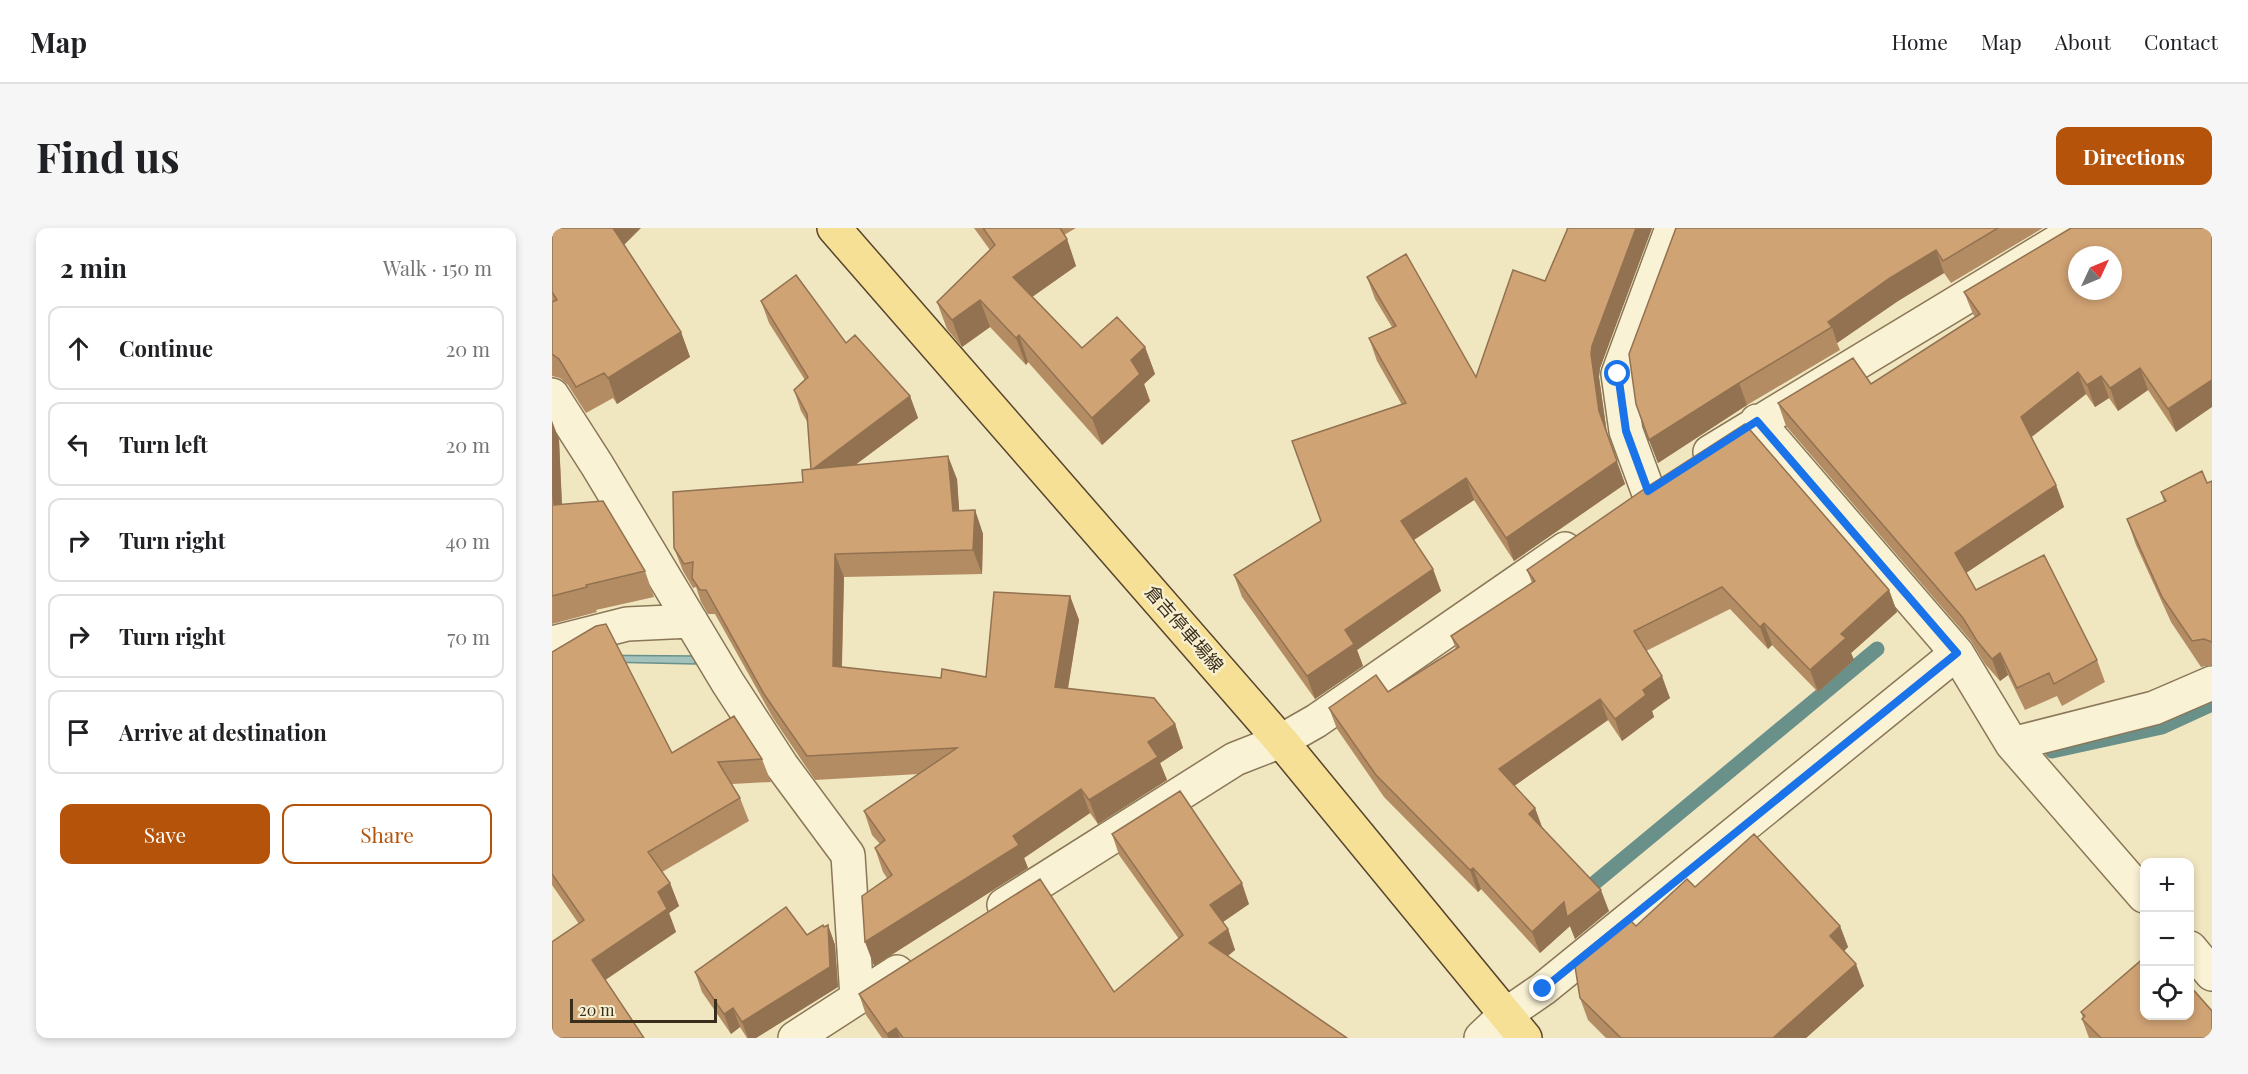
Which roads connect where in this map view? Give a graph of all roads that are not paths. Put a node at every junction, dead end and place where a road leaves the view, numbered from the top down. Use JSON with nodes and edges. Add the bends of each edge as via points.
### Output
{"nodes":[{"id":1,"x":834,"y":228,"type":"edge"},
{"id":2,"x":1672,"y":228,"type":"edge"},
{"id":3,"x":2080,"y":228,"type":"edge"},
{"id":4,"x":552,"y":395,"type":"edge"},
{"id":5,"x":1757,"y":421,"type":"junction"},
{"id":6,"x":1648,"y":491,"type":"junction"},
{"id":7,"x":1619,"y":511,"type":"edge"},
{"id":8,"x":1590,"y":531,"type":"edge"},
{"id":9,"x":691,"y":621,"type":"junction"},
{"id":10,"x":552,"y":643,"type":"edge"},
{"id":11,"x":1957,"y":653,"type":"junction"},
{"id":12,"x":2212,"y":683,"type":"edge"},
{"id":13,"x":1281,"y":741,"type":"junction"},
{"id":14,"x":2012,"y":744,"type":"junction"},
{"id":15,"x":2140,"y":890,"type":"edge"},
{"id":16,"x":976,"y":922,"type":"edge"},
{"id":17,"x":2194,"y":953,"type":"edge"},
{"id":18,"x":927,"y":954,"type":"edge"},
{"id":19,"x":2212,"y":974,"type":"edge"},
{"id":20,"x":857,"y":998,"type":"junction"},
{"id":21,"x":1515,"y":1027,"type":"edge"},
{"id":22,"x":830,"y":1029,"type":"edge"},
{"id":23,"x":795,"y":1038,"type":"edge"},
{"id":24,"x":1481,"y":1038,"type":"edge"}],
"edges":[{"from":1,"to":13,"type":"main road","name":"倉吉停車場線"},
{"from":2,"to":6,"type":"street","via":[[1618,374],[1626,431]]},
{"from":3,"to":5,"type":"street"},
{"from":4,"to":9,"type":"street"},
{"from":5,"to":6,"type":"street"},
{"from":5,"to":11,"type":"street"},
{"from":6,"to":7,"type":"street"},
{"from":8,"to":13,"type":"street","via":[[1316,721]]},
{"from":9,"to":10,"type":"street","via":[[627,624]]},
{"from":9,"to":20,"type":"street","via":[[782,766],[848,855]]},
{"from":11,"to":14,"type":"street"},
{"from":11,"to":21,"type":"street","via":[[1543,989]]},
{"from":12,"to":14,"type":"street","via":[[2154,708]]},
{"from":13,"to":16,"type":"street","via":[[1235,759]]},
{"from":13,"to":21,"type":"main road","name":"倉吉停車場線"},
{"from":14,"to":15,"type":"street"},
{"from":17,"to":19,"type":"street"},
{"from":18,"to":20,"type":"street"},
{"from":20,"to":22,"type":"street"},
{"from":21,"to":24,"type":"street"},
{"from":22,"to":23,"type":"street"}]}
